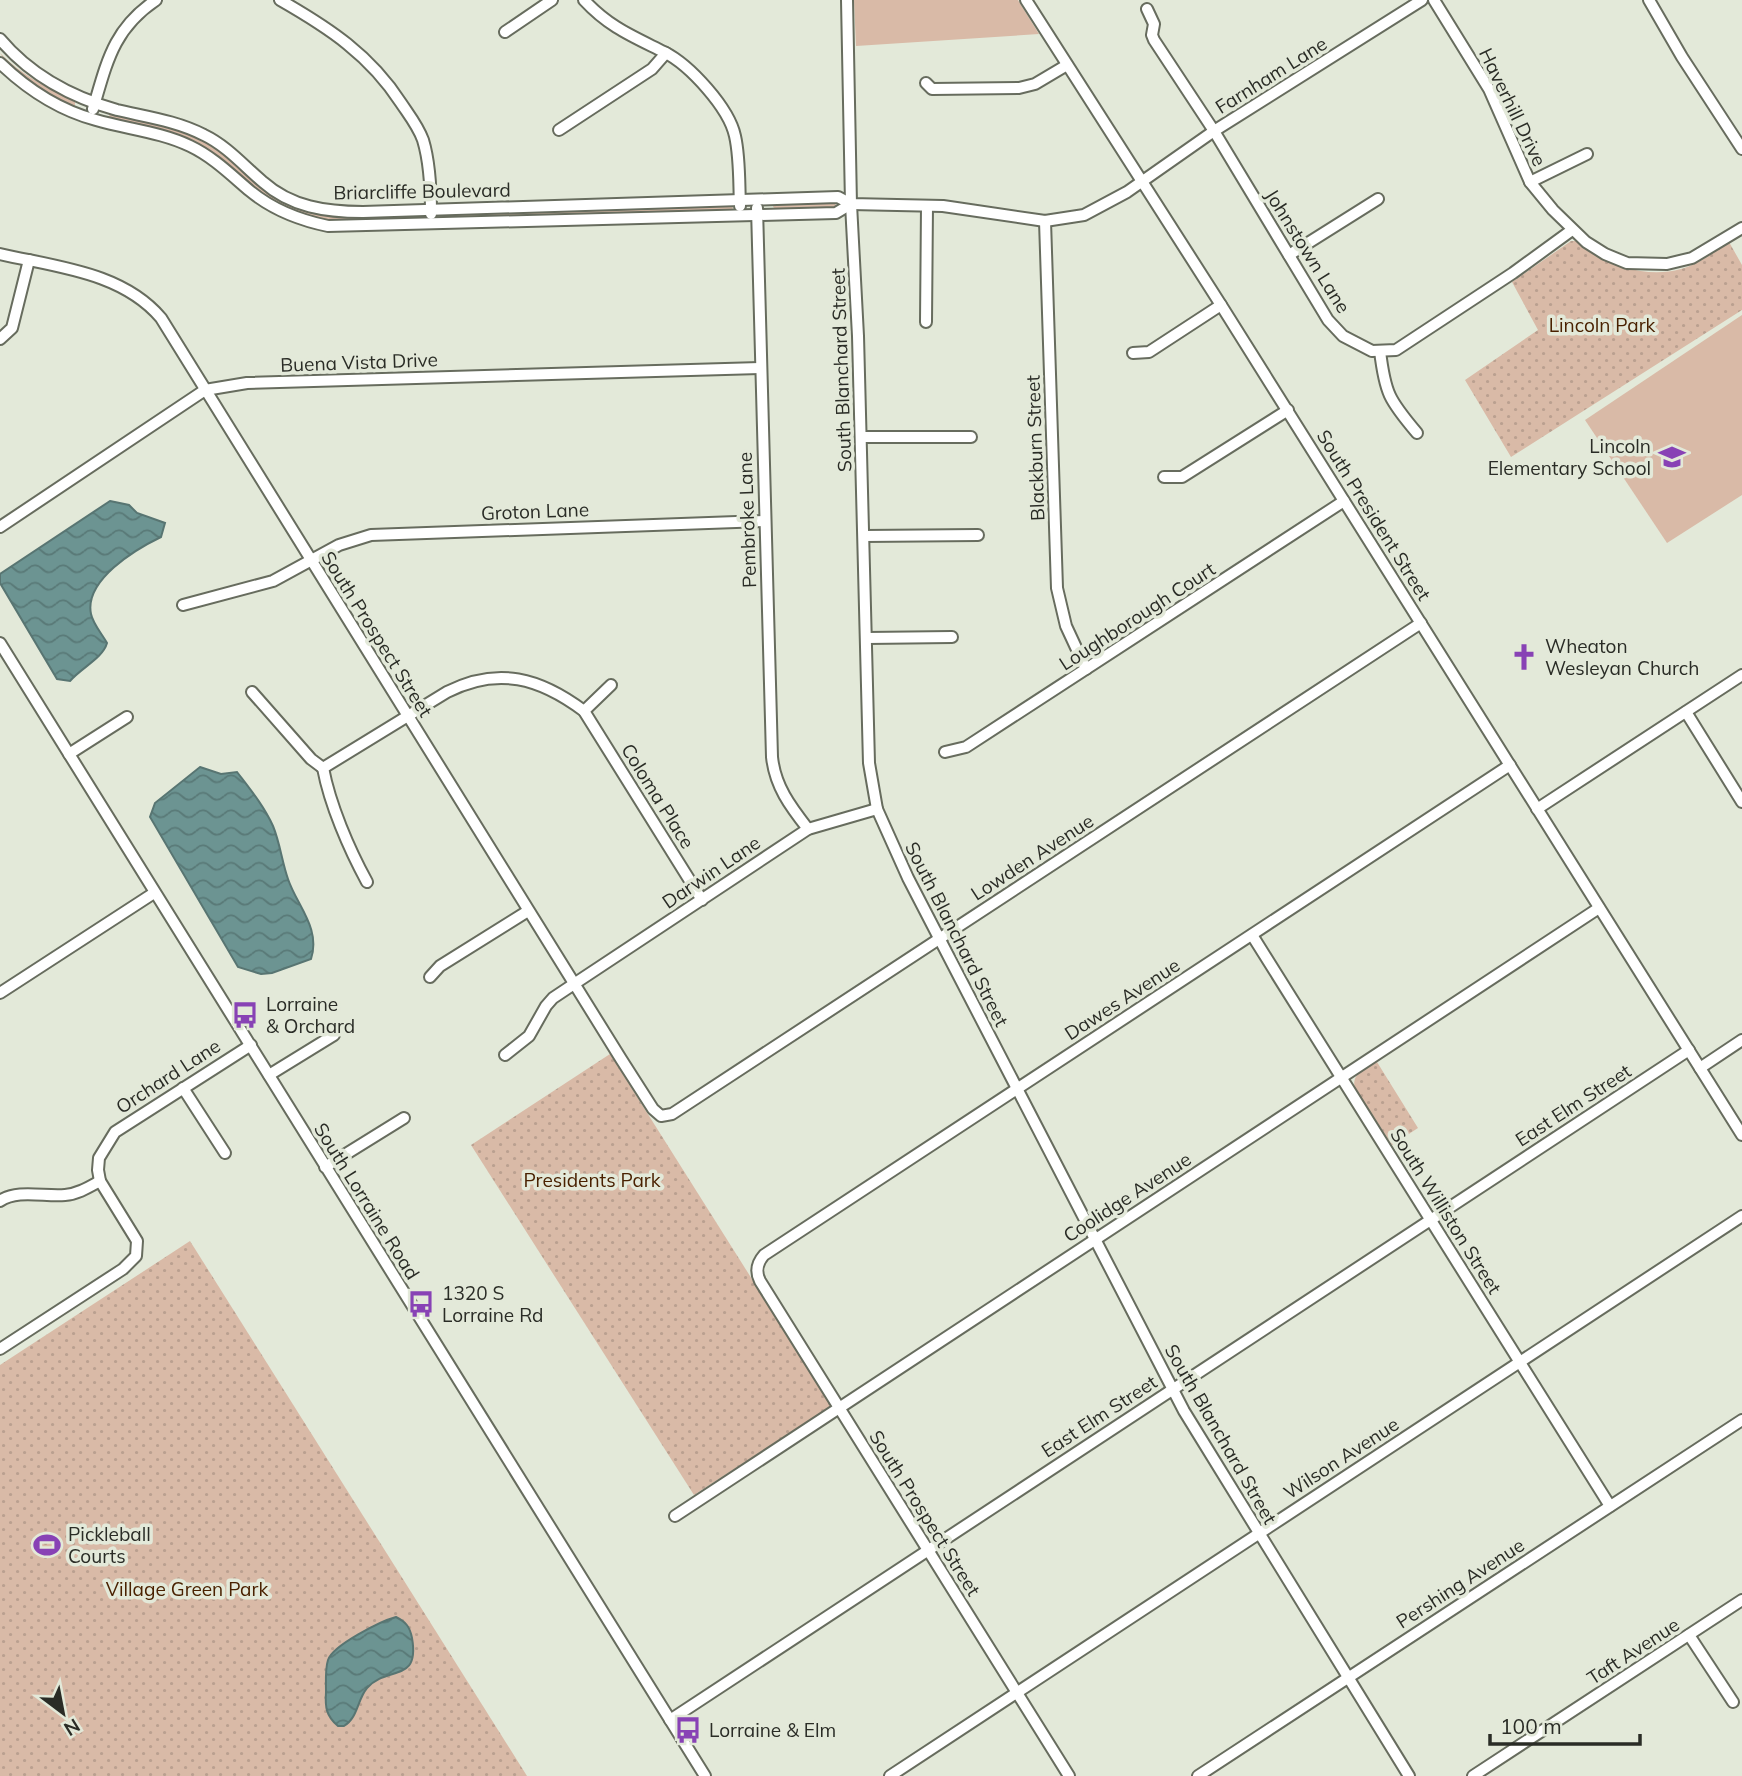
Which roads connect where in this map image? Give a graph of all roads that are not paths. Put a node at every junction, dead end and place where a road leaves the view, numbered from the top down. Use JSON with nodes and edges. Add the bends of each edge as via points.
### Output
{"nodes":[{"id":1,"x":156,"y":0,"type":"edge"},
{"id":2,"x":280,"y":0,"type":"edge"},
{"id":3,"x":552,"y":0,"type":"edge"},
{"id":4,"x":584,"y":0,"type":"edge"},
{"id":5,"x":847,"y":0,"type":"edge"},
{"id":6,"x":1026,"y":0,"type":"edge"},
{"id":7,"x":1422,"y":0,"type":"edge"},
{"id":8,"x":1434,"y":0,"type":"edge"},
{"id":9,"x":1649,"y":0,"type":"edge"},
{"id":10,"x":1147,"y":9,"type":"dead end"},
{"id":11,"x":505,"y":32,"type":"dead end"},
{"id":12,"x":0,"y":39,"type":"edge"},
{"id":13,"x":666,"y":53,"type":"junction"},
{"id":14,"x":0,"y":63,"type":"edge"},
{"id":15,"x":1067,"y":65,"type":"junction"},
{"id":16,"x":926,"y":83,"type":"dead end"},
{"id":17,"x":95,"y":103,"type":"junction"},
{"id":18,"x":90,"y":119,"type":"junction"},
{"id":19,"x":559,"y":130,"type":"dead end"},
{"id":20,"x":1214,"y":131,"type":"junction"},
{"id":21,"x":1742,"y":149,"type":"edge"},
{"id":22,"x":1587,"y":154,"type":"dead end"},
{"id":23,"x":1530,"y":182,"type":"junction"},
{"id":24,"x":1141,"y":183,"type":"junction"},
{"id":25,"x":1378,"y":199,"type":"dead end"},
{"id":26,"x":740,"y":200,"type":"junction"},
{"id":27,"x":757,"y":200,"type":"junction"},
{"id":28,"x":851,"y":204,"type":"junction"},
{"id":29,"x":927,"y":206,"type":"junction"},
{"id":30,"x":431,"y":209,"type":"junction"},
{"id":31,"x":757,"y":215,"type":"junction"},
{"id":32,"x":740,"y":216,"type":"junction"},
{"id":33,"x":1045,"y":221,"type":"junction"},
{"id":34,"x":431,"y":224,"type":"junction"},
{"id":35,"x":1742,"y":228,"type":"edge"},
{"id":36,"x":1572,"y":230,"type":"junction"},
{"id":37,"x":0,"y":254,"type":"edge"},
{"id":38,"x":1289,"y":255,"type":"junction"},
{"id":39,"x":29,"y":260,"type":"junction"},
{"id":40,"x":1221,"y":305,"type":"junction"},
{"id":41,"x":926,"y":322,"type":"dead end"},
{"id":42,"x":0,"y":339,"type":"edge"},
{"id":43,"x":1380,"y":351,"type":"junction"},
{"id":44,"x":1133,"y":353,"type":"dead end"},
{"id":45,"x":760,"y":368,"type":"junction"},
{"id":46,"x":205,"y":390,"type":"junction"},
{"id":47,"x":1288,"y":410,"type":"junction"},
{"id":48,"x":1417,"y":433,"type":"dead end"},
{"id":49,"x":861,"y":437,"type":"junction"},
{"id":50,"x":971,"y":437,"type":"dead end"},
{"id":51,"x":1164,"y":477,"type":"dead end"},
{"id":52,"x":1344,"y":501,"type":"junction"},
{"id":53,"x":765,"y":521,"type":"junction"},
{"id":54,"x":0,"y":527,"type":"edge"},
{"id":55,"x":978,"y":535,"type":"dead end"},
{"id":56,"x":864,"y":536,"type":"junction"},
{"id":57,"x":311,"y":560,"type":"junction"},
{"id":58,"x":183,"y":605,"type":"dead end"},
{"id":59,"x":1421,"y":623,"type":"junction"},
{"id":60,"x":952,"y":637,"type":"dead end"},
{"id":61,"x":867,"y":638,"type":"junction"},
{"id":62,"x":0,"y":643,"type":"edge"},
{"id":63,"x":1086,"y":669,"type":"junction"},
{"id":64,"x":1742,"y":675,"type":"edge"},
{"id":65,"x":611,"y":685,"type":"dead end"},
{"id":66,"x":252,"y":692,"type":"dead end"},
{"id":67,"x":584,"y":711,"type":"junction"},
{"id":68,"x":1686,"y":712,"type":"junction"},
{"id":69,"x":408,"y":716,"type":"junction"},
{"id":70,"x":127,"y":717,"type":"dead end"},
{"id":71,"x":944,"y":752,"type":"dead end"},
{"id":72,"x":69,"y":754,"type":"junction"},
{"id":73,"x":1510,"y":765,"type":"junction"},
{"id":74,"x":323,"y":768,"type":"junction"},
{"id":75,"x":1742,"y":802,"type":"edge"},
{"id":76,"x":877,"y":809,"type":"junction"},
{"id":77,"x":1537,"y":809,"type":"junction"},
{"id":78,"x":808,"y":829,"type":"junction"},
{"id":79,"x":367,"y":881,"type":"dead end"},
{"id":80,"x":154,"y":893,"type":"junction"},
{"id":81,"x":702,"y":900,"type":"junction"},
{"id":82,"x":1600,"y":908,"type":"junction"},
{"id":83,"x":528,"y":911,"type":"junction"},
{"id":84,"x":1252,"y":934,"type":"junction"},
{"id":85,"x":940,"y":939,"type":"junction"},
{"id":86,"x":429,"y":977,"type":"dead end"},
{"id":87,"x":574,"y":984,"type":"junction"},
{"id":88,"x":0,"y":993,"type":"edge"},
{"id":89,"x":334,"y":1035,"type":"dead end"},
{"id":90,"x":1742,"y":1041,"type":"edge"},
{"id":91,"x":250,"y":1045,"type":"junction"},
{"id":92,"x":1689,"y":1050,"type":"junction"},
{"id":93,"x":505,"y":1055,"type":"dead end"},
{"id":94,"x":1700,"y":1068,"type":"junction"},
{"id":95,"x":269,"y":1075,"type":"junction"},
{"id":96,"x":1342,"y":1077,"type":"junction"},
{"id":97,"x":183,"y":1088,"type":"junction"},
{"id":98,"x":1017,"y":1089,"type":"junction"},
{"id":99,"x":661,"y":1116,"type":"joint"},
{"id":100,"x":404,"y":1118,"type":"dead end"},
{"id":101,"x":1742,"y":1135,"type":"edge"},
{"id":102,"x":225,"y":1153,"type":"dead end"},
{"id":103,"x":325,"y":1167,"type":"junction"},
{"id":104,"x":100,"y":1181,"type":"junction"},
{"id":105,"x":0,"y":1201,"type":"edge"},
{"id":106,"x":1742,"y":1216,"type":"edge"},
{"id":107,"x":1431,"y":1220,"type":"junction"},
{"id":108,"x":1094,"y":1239,"type":"junction"},
{"id":109,"x":758,"y":1267,"type":"joint"},
{"id":110,"x":0,"y":1349,"type":"edge"},
{"id":111,"x":1520,"y":1362,"type":"junction"},
{"id":112,"x":1172,"y":1390,"type":"junction"},
{"id":113,"x":838,"y":1408,"type":"junction"},
{"id":114,"x":1742,"y":1420,"type":"edge"},
{"id":115,"x":1610,"y":1506,"type":"junction"},
{"id":116,"x":675,"y":1517,"type":"dead end"},
{"id":117,"x":1259,"y":1534,"type":"junction"},
{"id":118,"x":928,"y":1550,"type":"junction"},
{"id":119,"x":1742,"y":1600,"type":"edge"},
{"id":120,"x":1689,"y":1635,"type":"junction"},
{"id":121,"x":1348,"y":1678,"type":"junction"},
{"id":122,"x":1017,"y":1693,"type":"junction"},
{"id":123,"x":1733,"y":1702,"type":"dead end"},
{"id":124,"x":670,"y":1720,"type":"junction"},
{"id":125,"x":705,"y":1776,"type":"edge"},
{"id":126,"x":890,"y":1776,"type":"edge"},
{"id":127,"x":1069,"y":1776,"type":"edge"},
{"id":128,"x":1198,"y":1776,"type":"edge"},
{"id":129,"x":1409,"y":1776,"type":"edge"},
{"id":130,"x":1473,"y":1776,"type":"edge"}],
"edges":[{"from":1,"to":17,"type":"street","via":[[117,38]]},
{"from":2,"to":30,"type":"street","via":[[354,48],[393,90],[423,141]]},
{"from":3,"to":11,"type":"street"},
{"from":4,"to":13,"type":"street","via":[[618,30]]},
{"from":5,"to":28,"type":"street","name":"South Blanchard Street"},
{"from":6,"to":15,"type":"street","name":"South President Street"},
{"from":7,"to":20,"type":"street","name":"Farnham Lane"},
{"from":8,"to":23,"type":"street","name":"Haverhill Drive","via":[[1489,89]]},
{"from":9,"to":21,"type":"street"},
{"from":10,"to":20,"type":"street","name":"Johnstown Lane","via":[[1154,24],[1153,40]]},
{"from":12,"to":17,"type":"street","name":"Briarcliffe Boulevard","via":[[43,78]]},
{"from":13,"to":19,"type":"street","via":[[652,69]]},
{"from":13,"to":26,"type":"street","via":[[704,84],[731,125]]},
{"from":14,"to":18,"type":"street","name":"Briarcliffe Boulevard","via":[[34,91]]},
{"from":15,"to":16,"type":"street","via":[[1019,88],[932,89]]},
{"from":15,"to":24,"type":"street","name":"South President Street"},
{"from":17,"to":18,"type":"street"},
{"from":17,"to":30,"type":"street","name":"Briarcliffe Boulevard","via":[[205,135],[292,201],[344,212]]},
{"from":18,"to":34,"type":"street","name":"Briarcliffe Boulevard","via":[[194,148],[263,201],[298,218],[344,227]]},
{"from":20,"to":24,"type":"street","name":"Farnham Lane"},
{"from":20,"to":38,"type":"street","name":"Johnstown Lane"},
{"from":22,"to":23,"type":"street"},
{"from":23,"to":36,"type":"street","name":"Haverhill Drive"},
{"from":24,"to":33,"type":"street","name":"Briarcliffe Boulevard","via":[[1084,215]]},
{"from":24,"to":40,"type":"street","name":"South President Street"},
{"from":25,"to":38,"type":"street"},
{"from":26,"to":27,"type":"street","name":"Briarcliffe Boulevard"},
{"from":26,"to":30,"type":"street","name":"Briarcliffe Boulevard"},
{"from":26,"to":32,"type":"street"},
{"from":27,"to":28,"type":"street","name":"Briarcliffe Boulevard","via":[[838,197]]},
{"from":27,"to":31,"type":"street","name":"Pembroke Lane"},
{"from":28,"to":29,"type":"street","name":"Briarcliffe Boulevard"},
{"from":28,"to":31,"type":"street","name":"Briarcliffe Boulevard","via":[[836,213]]},
{"from":28,"to":49,"type":"street","name":"South Blanchard Street"},
{"from":29,"to":33,"type":"street","name":"Briarcliffe Boulevard"},
{"from":29,"to":41,"type":"street"},
{"from":30,"to":34,"type":"street"},
{"from":31,"to":32,"type":"street","name":"Briarcliffe Boulevard"},
{"from":31,"to":45,"type":"street","name":"Pembroke Lane"},
{"from":32,"to":34,"type":"street","name":"Briarcliffe Boulevard"},
{"from":33,"to":63,"type":"street","name":"Blackburn Street","via":[[1057,588],[1066,626]]},
{"from":35,"to":36,"type":"street","name":"Haverhill Drive","via":[[1692,258],[1667,264],[1627,263],[1605,254]]},
{"from":36,"to":43,"type":"street","via":[[1396,350]]},
{"from":37,"to":39,"type":"street","name":"South Prospect Street"},
{"from":38,"to":43,"type":"street","name":"Johnstown Lane","via":[[1328,320],[1343,336]]},
{"from":39,"to":42,"type":"street","via":[[12,328]]},
{"from":39,"to":46,"type":"street","name":"South Prospect Street","via":[[112,282],[140,297],[161,318]]},
{"from":40,"to":44,"type":"street","via":[[1149,352]]},
{"from":40,"to":47,"type":"street","name":"South President Street"},
{"from":43,"to":48,"type":"street","via":[[1384,383],[1394,406]]},
{"from":45,"to":46,"type":"street","name":"Buena Vista Drive","via":[[247,383]]},
{"from":45,"to":53,"type":"street","name":"Pembroke Lane"},
{"from":46,"to":54,"type":"street","name":"Buena Vista Drive"},
{"from":46,"to":57,"type":"street","name":"South Prospect Street"},
{"from":47,"to":51,"type":"street","via":[[1182,477]]},
{"from":47,"to":52,"type":"street","name":"South President Street"},
{"from":49,"to":50,"type":"street"},
{"from":49,"to":56,"type":"street","name":"South Blanchard Street"},
{"from":52,"to":59,"type":"street","name":"South President Street"},
{"from":52,"to":63,"type":"street","name":"Loughborough Court"},
{"from":53,"to":57,"type":"street","name":"Groton Lane","via":[[389,533],[354,540]]},
{"from":53,"to":78,"type":"street","name":"Pembroke Lane","via":[[774,769],[781,790]]},
{"from":55,"to":56,"type":"street"},
{"from":56,"to":61,"type":"street","name":"South Blanchard Street"},
{"from":57,"to":58,"type":"street","name":"Groton Lane","via":[[273,582]]},
{"from":57,"to":69,"type":"street","name":"South Prospect Street"},
{"from":59,"to":73,"type":"street","name":"South President Street"},
{"from":59,"to":85,"type":"street","name":"Lowden Avenue"},
{"from":60,"to":61,"type":"street"},
{"from":61,"to":76,"type":"street","name":"South Blanchard Street","via":[[869,763]]},
{"from":62,"to":72,"type":"street","name":"South Lorraine Road"},
{"from":63,"to":71,"type":"street","name":"Loughborough Court","via":[[966,747]]},
{"from":64,"to":68,"type":"street"},
{"from":65,"to":67,"type":"street"},
{"from":66,"to":74,"type":"street"},
{"from":67,"to":69,"type":"street","name":"Coloma Place","via":[[542,685],[500,678],[465,684]]},
{"from":67,"to":81,"type":"street","name":"Coloma Place"},
{"from":68,"to":75,"type":"street"},
{"from":68,"to":77,"type":"street"},
{"from":69,"to":74,"type":"street","name":"Coloma Place"},
{"from":69,"to":83,"type":"street","name":"South Prospect Street"},
{"from":70,"to":72,"type":"street"},
{"from":72,"to":80,"type":"street","name":"South Lorraine Road"},
{"from":73,"to":77,"type":"street","name":"South President Street"},
{"from":73,"to":84,"type":"street","name":"Dawes Avenue"},
{"from":74,"to":79,"type":"street"},
{"from":76,"to":78,"type":"street","name":"Darwin Lane"},
{"from":76,"to":85,"type":"street","name":"South Blanchard Street"},
{"from":77,"to":82,"type":"street","name":"South President Street"},
{"from":78,"to":81,"type":"street","name":"Darwin Lane"},
{"from":80,"to":88,"type":"street"},
{"from":80,"to":91,"type":"street","name":"South Lorraine Road"},
{"from":81,"to":87,"type":"street","name":"Darwin Lane"},
{"from":82,"to":92,"type":"street","name":"South President Street"},
{"from":82,"to":96,"type":"street","name":"Coolidge Avenue"},
{"from":83,"to":86,"type":"street"},
{"from":83,"to":87,"type":"street","name":"South Prospect Street"},
{"from":84,"to":96,"type":"street","name":"South Williston Street"},
{"from":84,"to":98,"type":"street","name":"Dawes Avenue"},
{"from":85,"to":98,"type":"street","name":"South Blanchard Street"},
{"from":85,"to":99,"type":"street","name":"Lowden Avenue","via":[[669,1116]]},
{"from":87,"to":93,"type":"street","name":"Darwin Lane","via":[[553,998],[529,1036]]},
{"from":87,"to":99,"type":"street","name":"South Prospect Street"},
{"from":89,"to":95,"type":"street"},
{"from":90,"to":94,"type":"street"},
{"from":91,"to":95,"type":"street","name":"South Lorraine Road"},
{"from":91,"to":97,"type":"street","name":"Orchard Lane"},
{"from":92,"to":94,"type":"street","name":"South President Street"},
{"from":92,"to":107,"type":"street","name":"East Elm Street"},
{"from":94,"to":101,"type":"street"},
{"from":95,"to":103,"type":"street","name":"South Lorraine Road"},
{"from":96,"to":107,"type":"street","name":"South Williston Street"},
{"from":96,"to":108,"type":"street","name":"Coolidge Avenue"},
{"from":97,"to":102,"type":"street"},
{"from":97,"to":104,"type":"street","name":"Orchard Lane","via":[[115,1132],[99,1158]]},
{"from":98,"to":108,"type":"street","name":"South Blanchard Street"},
{"from":98,"to":109,"type":"street","name":"Dawes Avenue","via":[[764,1255]]},
{"from":100,"to":103,"type":"street"},
{"from":103,"to":124,"type":"street","name":"South Lorraine Road"},
{"from":104,"to":105,"type":"street","via":[[77,1193],[13,1196]]},
{"from":104,"to":110,"type":"street","via":[[137,1241],[136,1256]]},
{"from":106,"to":111,"type":"street","name":"Wilson Avenue"},
{"from":107,"to":111,"type":"street","name":"South Williston Street"},
{"from":107,"to":112,"type":"street","name":"East Elm Street"},
{"from":108,"to":112,"type":"street","name":"South Blanchard Street"},
{"from":108,"to":113,"type":"street","name":"Coolidge Avenue"},
{"from":109,"to":113,"type":"street","name":"South Prospect Street","via":[[760,1281]]},
{"from":111,"to":115,"type":"street","name":"South Williston Street"},
{"from":111,"to":117,"type":"street","name":"Wilson Avenue"},
{"from":112,"to":117,"type":"street","name":"South Blanchard Street"},
{"from":112,"to":118,"type":"street","name":"East Elm Street"},
{"from":113,"to":116,"type":"street","name":"Coolidge Avenue"},
{"from":113,"to":118,"type":"street","name":"South Prospect Street"},
{"from":114,"to":115,"type":"street","name":"Pershing Avenue"},
{"from":115,"to":121,"type":"street","name":"Pershing Avenue"},
{"from":117,"to":121,"type":"street","name":"South Blanchard Street"},
{"from":117,"to":122,"type":"street","name":"Wilson Avenue"},
{"from":118,"to":122,"type":"street","name":"South Prospect Street"},
{"from":118,"to":124,"type":"street","name":"East Elm Street"},
{"from":119,"to":120,"type":"street","name":"Taft Avenue"},
{"from":120,"to":123,"type":"street"},
{"from":120,"to":130,"type":"street","name":"Taft Avenue"},
{"from":121,"to":128,"type":"street","name":"Pershing Avenue"},
{"from":121,"to":129,"type":"street","name":"South Blanchard Street"},
{"from":122,"to":126,"type":"street","name":"Wilson Avenue"},
{"from":122,"to":127,"type":"street","name":"South Prospect Street"},
{"from":124,"to":125,"type":"street","name":"South Lorraine Road"}]}
